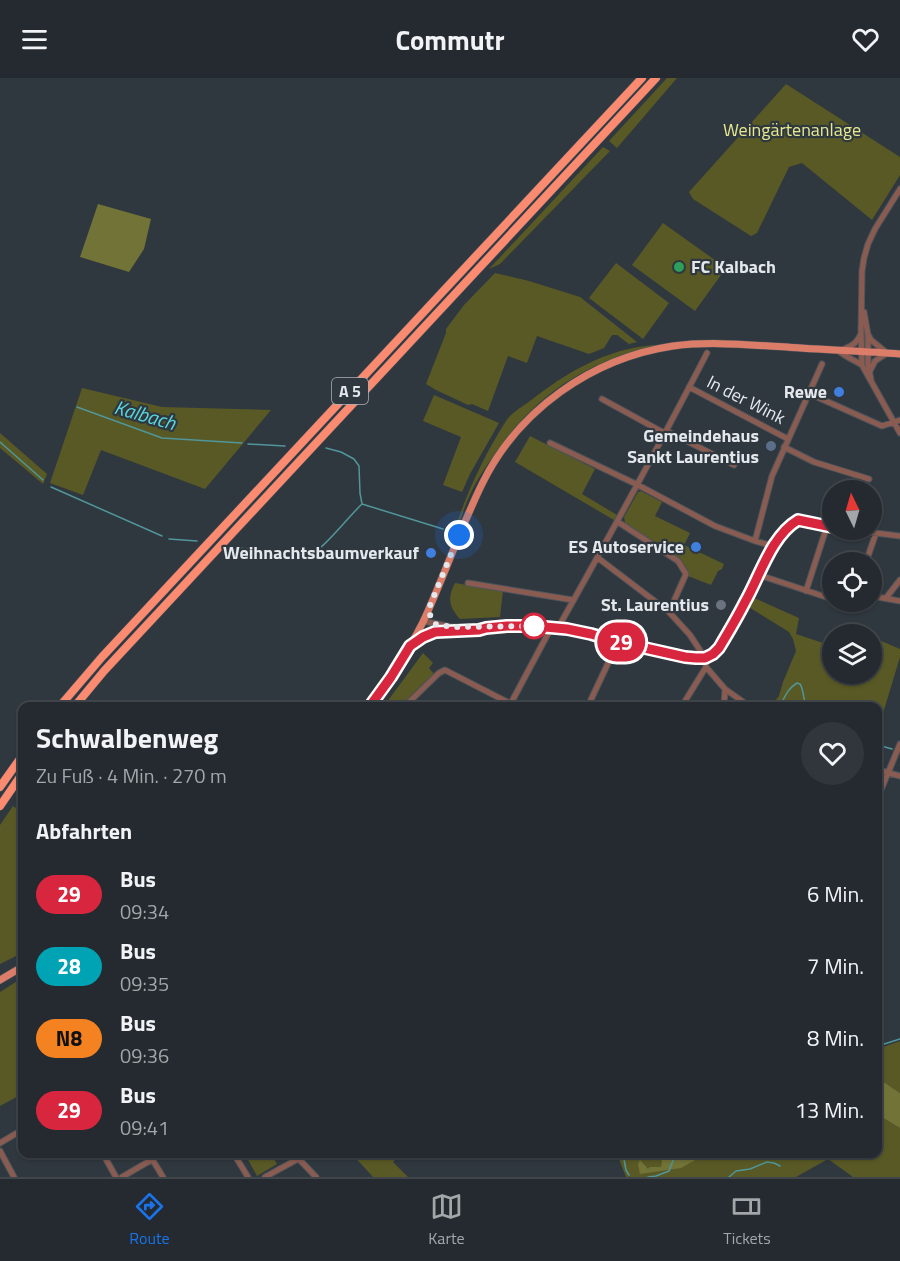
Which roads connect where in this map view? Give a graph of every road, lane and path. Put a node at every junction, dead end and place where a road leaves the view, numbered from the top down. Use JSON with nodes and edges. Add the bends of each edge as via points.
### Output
{"nodes":[{"id":1,"x":642,"y":78,"type":"edge"},
{"id":2,"x":656,"y":78,"type":"edge"},
{"id":3,"x":900,"y":189,"type":"edge"},
{"id":4,"x":862,"y":301,"type":"junction"},
{"id":5,"x":861,"y":333,"type":"junction"},
{"id":6,"x":868,"y":334,"type":"junction"},
{"id":7,"x":840,"y":351,"type":"junction"},
{"id":8,"x":865,"y":352,"type":"junction"},
{"id":9,"x":707,"y":353,"type":"dead end"},
{"id":10,"x":887,"y":353,"type":"junction"},
{"id":11,"x":900,"y":354,"type":"edge"},
{"id":12,"x":822,"y":364,"type":"dead end"},
{"id":13,"x":862,"y":365,"type":"junction"},
{"id":14,"x":870,"y":373,"type":"junction"},
{"id":15,"x":872,"y":381,"type":"junction"},
{"id":16,"x":690,"y":387,"type":"junction"},
{"id":17,"x":808,"y":393,"type":"junction"},
{"id":18,"x":602,"y":399,"type":"dead end"},
{"id":19,"x":897,"y":421,"type":"edge"},
{"id":20,"x":667,"y":433,"type":"junction"},
{"id":21,"x":900,"y":433,"type":"edge"},
{"id":22,"x":788,"y":438,"type":"junction"},
{"id":23,"x":550,"y":443,"type":"dead end"},
{"id":24,"x":784,"y":447,"type":"junction"},
{"id":25,"x":734,"y":465,"type":"dead end"},
{"id":26,"x":869,"y":479,"type":"dead end"},
{"id":27,"x":638,"y":485,"type":"junction"},
{"id":28,"x":618,"y":522,"type":"junction"},
{"id":29,"x":822,"y":525,"type":"edge"},
{"id":30,"x":882,"y":534,"type":"edge"},
{"id":31,"x":900,"y":536,"type":"edge"},
{"id":32,"x":825,"y":540,"type":"edge"},
{"id":33,"x":755,"y":541,"type":"junction"},
{"id":34,"x":773,"y":546,"type":"junction"},
{"id":35,"x":598,"y":558,"type":"junction"},
{"id":36,"x":759,"y":575,"type":"junction"},
{"id":37,"x":900,"y":580,"type":"edge"},
{"id":38,"x":468,"y":583,"type":"dead end"},
{"id":39,"x":806,"y":591,"type":"junction"},
{"id":40,"x":822,"y":596,"type":"edge"},
{"id":41,"x":882,"y":597,"type":"edge"},
{"id":42,"x":886,"y":598,"type":"junction"},
{"id":43,"x":573,"y":600,"type":"junction"},
{"id":44,"x":900,"y":601,"type":"edge"},
{"id":45,"x":429,"y":608,"type":"junction"},
{"id":46,"x":669,"y":612,"type":"junction"},
{"id":47,"x":423,"y":621,"type":"junction"},
{"id":48,"x":435,"y":624,"type":"junction"},
{"id":49,"x":486,"y":628,"type":"junction"},
{"id":50,"x":555,"y":628,"type":"junction"},
{"id":51,"x":435,"y":632,"type":"junction"},
{"id":52,"x":618,"y":642,"type":"junction"},
{"id":53,"x":410,"y":646,"type":"junction"},
{"id":54,"x":705,"y":658,"type":"junction"},
{"id":55,"x":706,"y":667,"type":"junction"},
{"id":56,"x":725,"y":689,"type":"junction"},
{"id":57,"x":63,"y":702,"type":"edge"},
{"id":58,"x":78,"y":702,"type":"edge"},
{"id":59,"x":373,"y":702,"type":"edge"},
{"id":60,"x":409,"y":702,"type":"edge"},
{"id":61,"x":505,"y":702,"type":"edge"},
{"id":62,"x":514,"y":702,"type":"edge"},
{"id":63,"x":592,"y":702,"type":"edge"},
{"id":64,"x":684,"y":702,"type":"edge"},
{"id":65,"x":724,"y":702,"type":"edge"},
{"id":66,"x":743,"y":702,"type":"edge"},
{"id":67,"x":900,"y":744,"type":"edge"},
{"id":68,"x":18,"y":762,"type":"edge"},
{"id":69,"x":882,"y":771,"type":"edge"},
{"id":70,"x":888,"y":772,"type":"junction"},
{"id":71,"x":900,"y":776,"type":"edge"},
{"id":72,"x":18,"y":780,"type":"edge"},
{"id":73,"x":0,"y":787,"type":"edge"},
{"id":74,"x":882,"y":787,"type":"edge"},
{"id":75,"x":0,"y":806,"type":"edge"},
{"id":76,"x":18,"y":970,"type":"edge"},
{"id":77,"x":0,"y":980,"type":"edge"},
{"id":78,"x":18,"y":1133,"type":"edge"},
{"id":79,"x":0,"y":1143,"type":"edge"},
{"id":80,"x":0,"y":1151,"type":"edge"},
{"id":81,"x":105,"y":1158,"type":"edge"},
{"id":82,"x":148,"y":1158,"type":"edge"},
{"id":83,"x":152,"y":1158,"type":"edge"},
{"id":84,"x":236,"y":1158,"type":"edge"},
{"id":85,"x":298,"y":1158,"type":"joint"},
{"id":86,"x":14,"y":1177,"type":"edge"},
{"id":87,"x":116,"y":1177,"type":"edge"},
{"id":88,"x":122,"y":1177,"type":"edge"},
{"id":89,"x":163,"y":1177,"type":"edge"},
{"id":90,"x":248,"y":1177,"type":"edge"},
{"id":91,"x":265,"y":1177,"type":"edge"},
{"id":92,"x":316,"y":1177,"type":"edge"}],
"edges":[{"from":1,"to":57,"type":"highway","number":"A 5"},
{"from":2,"to":58,"type":"highway","number":"A 5"},
{"from":3,"to":4,"type":"street","via":[[868,244],[862,272]]},
{"from":4,"to":5,"type":"street"},
{"from":4,"to":6,"type":"street"},
{"from":5,"to":7,"type":"street","via":[[853,345]]},
{"from":5,"to":8,"type":"street"},
{"from":6,"to":8,"type":"street"},
{"from":6,"to":10,"type":"street"},
{"from":7,"to":8,"type":"main road"},
{"from":7,"to":13,"type":"street"},
{"from":7,"to":45,"type":"main road","via":[[723,343],[674,346],[607,365],[569,386],[534,413],[482,482]]},
{"from":8,"to":10,"type":"main road"},
{"from":8,"to":13,"type":"street"},
{"from":8,"to":14,"type":"street"},
{"from":9,"to":16,"type":"street"},
{"from":10,"to":11,"type":"main road"},
{"from":10,"to":14,"type":"street","via":[[873,364]]},
{"from":12,"to":17,"type":"street"},
{"from":13,"to":15,"type":"street"},
{"from":14,"to":15,"type":"street"},
{"from":15,"to":19,"type":"street"},
{"from":16,"to":20,"type":"street"},
{"from":16,"to":22,"type":"street","name":"In der Wink"},
{"from":17,"to":19,"type":"street","via":[[882,426]]},
{"from":17,"to":22,"type":"street"},
{"from":18,"to":20,"type":"street"},
{"from":19,"to":21,"type":"street"},
{"from":20,"to":25,"type":"street"},
{"from":20,"to":27,"type":"street"},
{"from":22,"to":24,"type":"street"},
{"from":23,"to":27,"type":"street"},
{"from":24,"to":26,"type":"street","name":"In der Wink","via":[[814,462]]},
{"from":24,"to":33,"type":"street"},
{"from":27,"to":28,"type":"street"},
{"from":27,"to":33,"type":"street","via":[[714,526]]},
{"from":28,"to":35,"type":"street"},
{"from":28,"to":46,"type":"street","via":[[683,568],[686,574]]},
{"from":29,"to":34,"type":"street","via":[[798,520]]},
{"from":30,"to":31,"type":"street"},
{"from":32,"to":39,"type":"street"},
{"from":33,"to":34,"type":"street"},
{"from":34,"to":36,"type":"street"},
{"from":35,"to":43,"type":"street"},
{"from":35,"to":46,"type":"street"},
{"from":36,"to":39,"type":"street"},
{"from":36,"to":54,"type":"street","via":[[719,648]]},
{"from":37,"to":42,"type":"street"},
{"from":38,"to":43,"type":"street"},
{"from":39,"to":40,"type":"street"},
{"from":41,"to":42,"type":"street"},
{"from":42,"to":44,"type":"street"},
{"from":43,"to":50,"type":"street"},
{"from":45,"to":47,"type":"main road"},
{"from":45,"to":48,"type":"street"},
{"from":46,"to":54,"type":"street"},
{"from":47,"to":48,"type":"street"},
{"from":47,"to":51,"type":"street","via":[[429,631]]},
{"from":47,"to":53,"type":"main road"},
{"from":48,"to":49,"type":"street"},
{"from":49,"to":50,"type":"street"},
{"from":49,"to":51,"type":"street"},
{"from":50,"to":52,"type":"street"},
{"from":50,"to":62,"type":"street"},
{"from":51,"to":53,"type":"street"},
{"from":52,"to":54,"type":"street"},
{"from":52,"to":63,"type":"street"},
{"from":53,"to":59,"type":"main road"},
{"from":54,"to":55,"type":"street"},
{"from":55,"to":56,"type":"street"},
{"from":55,"to":64,"type":"street"},
{"from":56,"to":65,"type":"street"},
{"from":56,"to":66,"type":"street"},
{"from":60,"to":61,"type":"street","via":[[446,670]]},
{"from":67,"to":70,"type":"street"},
{"from":68,"to":73,"type":"highway"},
{"from":69,"to":70,"type":"street"},
{"from":70,"to":71,"type":"street"},
{"from":70,"to":74,"type":"street"},
{"from":72,"to":75,"type":"highway"},
{"from":76,"to":77,"type":"main road"},
{"from":78,"to":79,"type":"street"},
{"from":80,"to":86,"type":"street"},
{"from":81,"to":87,"type":"street"},
{"from":82,"to":88,"type":"street"},
{"from":83,"to":89,"type":"street"},
{"from":84,"to":90,"type":"street"},
{"from":85,"to":91,"type":"street"},
{"from":85,"to":92,"type":"street"}]}
